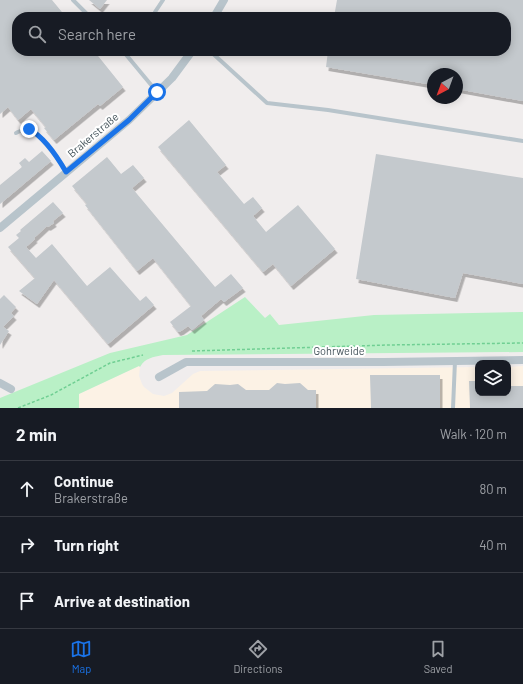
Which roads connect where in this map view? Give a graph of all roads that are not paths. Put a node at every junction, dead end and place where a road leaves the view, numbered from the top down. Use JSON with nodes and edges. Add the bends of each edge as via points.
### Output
{"nodes":[{"id":1,"x":73,"y":0,"type":"edge"},
{"id":2,"x":163,"y":0,"type":"edge"},
{"id":3,"x":224,"y":0,"type":"edge"},
{"id":4,"x":85,"y":12,"type":"edge"},
{"id":5,"x":155,"y":12,"type":"dead end"},
{"id":6,"x":217,"y":12,"type":"edge"},
{"id":7,"x":127,"y":56,"type":"edge"},
{"id":8,"x":188,"y":56,"type":"edge"},
{"id":9,"x":215,"y":56,"type":"edge"},
{"id":10,"x":157,"y":92,"type":"junction"},
{"id":11,"x":16,"y":133,"type":"dead end"},
{"id":12,"x":523,"y":141,"type":"edge"},
{"id":13,"x":66,"y":172,"type":"junction"},
{"id":14,"x":0,"y":228,"type":"edge"},
{"id":15,"x":523,"y":360,"type":"edge"},
{"id":16,"x":455,"y":361,"type":"junction"},
{"id":17,"x":159,"y":377,"type":"dead end"},
{"id":18,"x":0,"y":383,"type":"edge"},
{"id":19,"x":11,"y":390,"type":"dead end"},
{"id":20,"x":453,"y":408,"type":"edge"}],
"edges":[{"from":1,"to":4,"type":"lane"},
{"from":2,"to":5,"type":"lane"},
{"from":3,"to":6,"type":"street"},
{"from":7,"to":10,"type":"lane"},
{"from":8,"to":10,"type":"street","name":"Brakerstraße","via":[[172,78]]},
{"from":9,"to":12,"type":"lane","via":[[267,103],[328,110]]},
{"from":10,"to":13,"type":"street","name":"Brakerstraße","via":[[129,120]]},
{"from":11,"to":13,"type":"lane","via":[[29,129],[36,133]]},
{"from":13,"to":14,"type":"street","name":"Brakerstraße"},
{"from":15,"to":16,"type":"street","name":"Gohrweide"},
{"from":16,"to":17,"type":"street","name":"Gohrweide","via":[[186,362]]},
{"from":16,"to":20,"type":"lane"},
{"from":18,"to":19,"type":"street"}]}
